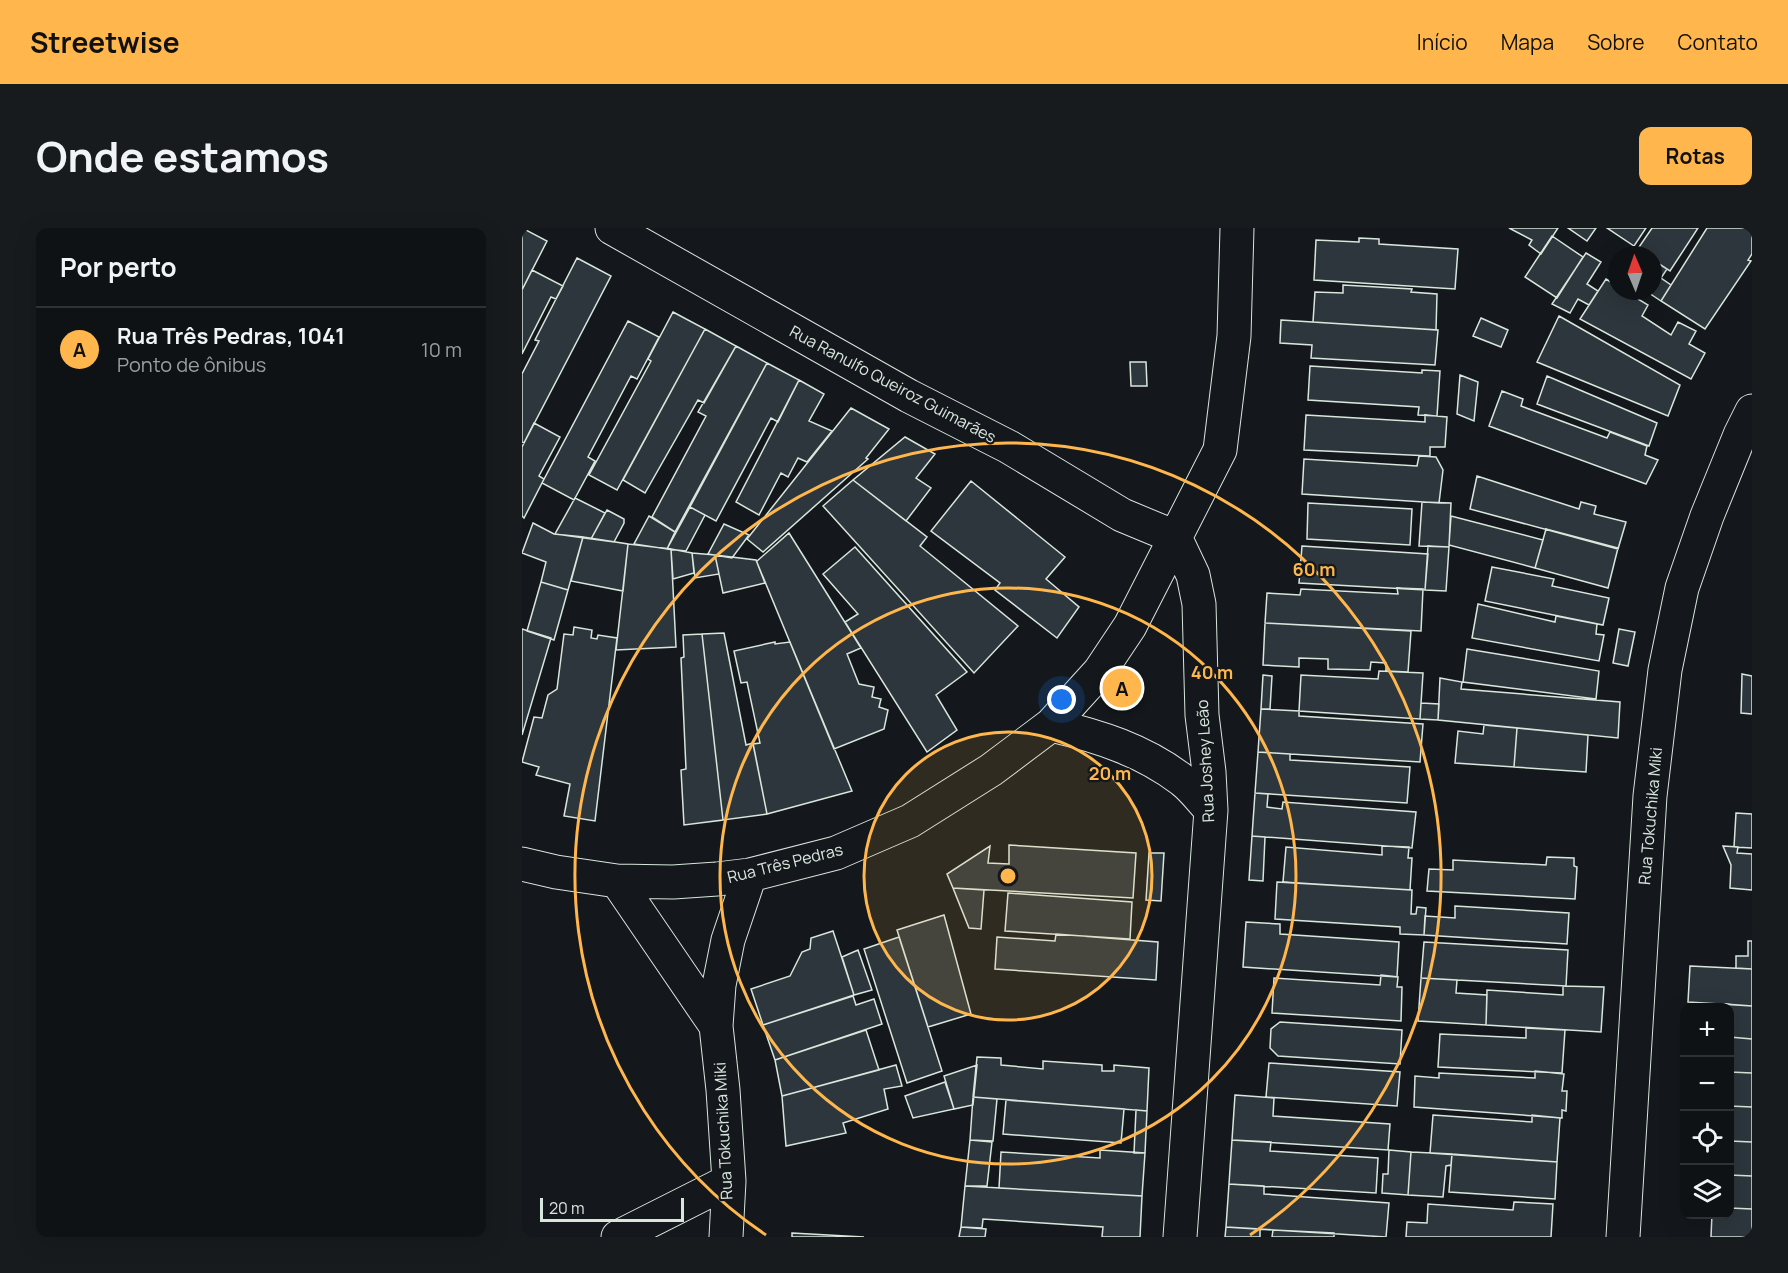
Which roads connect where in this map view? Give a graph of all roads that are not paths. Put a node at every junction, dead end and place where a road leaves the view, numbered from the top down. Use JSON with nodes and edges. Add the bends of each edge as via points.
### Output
{"nodes":[{"id":1,"x":612,"y":228,"type":"edge"},
{"id":2,"x":1237,"y":228,"type":"edge"},
{"id":3,"x":1752,"y":411,"type":"edge"},
{"id":4,"x":1175,"y":537,"type":"junction"},
{"id":5,"x":1051,"y":725,"type":"junction"},
{"id":6,"x":1211,"y":810,"type":"junction"},
{"id":7,"x":522,"y":864,"type":"edge"},
{"id":8,"x":750,"y":875,"type":"junction"},
{"id":9,"x":617,"y":880,"type":"junction"},
{"id":10,"x":716,"y":1026,"type":"junction"},
{"id":11,"x":729,"y":1181,"type":"junction"},
{"id":12,"x":618,"y":1237,"type":"edge"},
{"id":13,"x":726,"y":1237,"type":"edge"},
{"id":14,"x":1180,"y":1237,"type":"edge"},
{"id":15,"x":1623,"y":1237,"type":"edge"}],
"edges":[{"from":1,"to":4,"type":"street","name":"Rua Ranulfo Queiroz Guimarães","via":[[909,396],[1010,447],[1122,515]]},
{"from":2,"to":4,"type":"street","via":[[1234,336],[1220,450]]},
{"from":3,"to":15,"type":"street","name":"Rua Tokuchika Miki","via":[[1707,516],[1682,588],[1665,670],[1650,796]]},
{"from":4,"to":5,"type":"street","name":"Rua Três Pedras","via":[[1130,626],[1100,671]]},
{"from":4,"to":6,"type":"street","name":"Rua Joshey Leão","via":[[1193,575],[1199,604],[1202,715]]},
{"from":5,"to":6,"type":"street","via":[[1093,735],[1152,759],[1184,782]]},
{"from":5,"to":8,"type":"street","name":"Rua Três Pedras","via":[[991,770],[910,821],[836,853]]},
{"from":6,"to":14,"type":"street","name":"Rua Joshey Leão"},
{"from":7,"to":9,"type":"street","name":"Rua Três Pedras"},
{"from":8,"to":9,"type":"street","name":"Rua Três Pedras","via":[[673,882]]},
{"from":8,"to":10,"type":"street","name":"Rua Tokuchika Miki","via":[[728,940]]},
{"from":9,"to":10,"type":"street","name":"Rua Tokuchika Miki"},
{"from":10,"to":11,"type":"street","name":"Rua Tokuchika Miki"},
{"from":11,"to":12,"type":"street"},
{"from":11,"to":13,"type":"street","name":"Rua Tokuchika Miki"}]}
